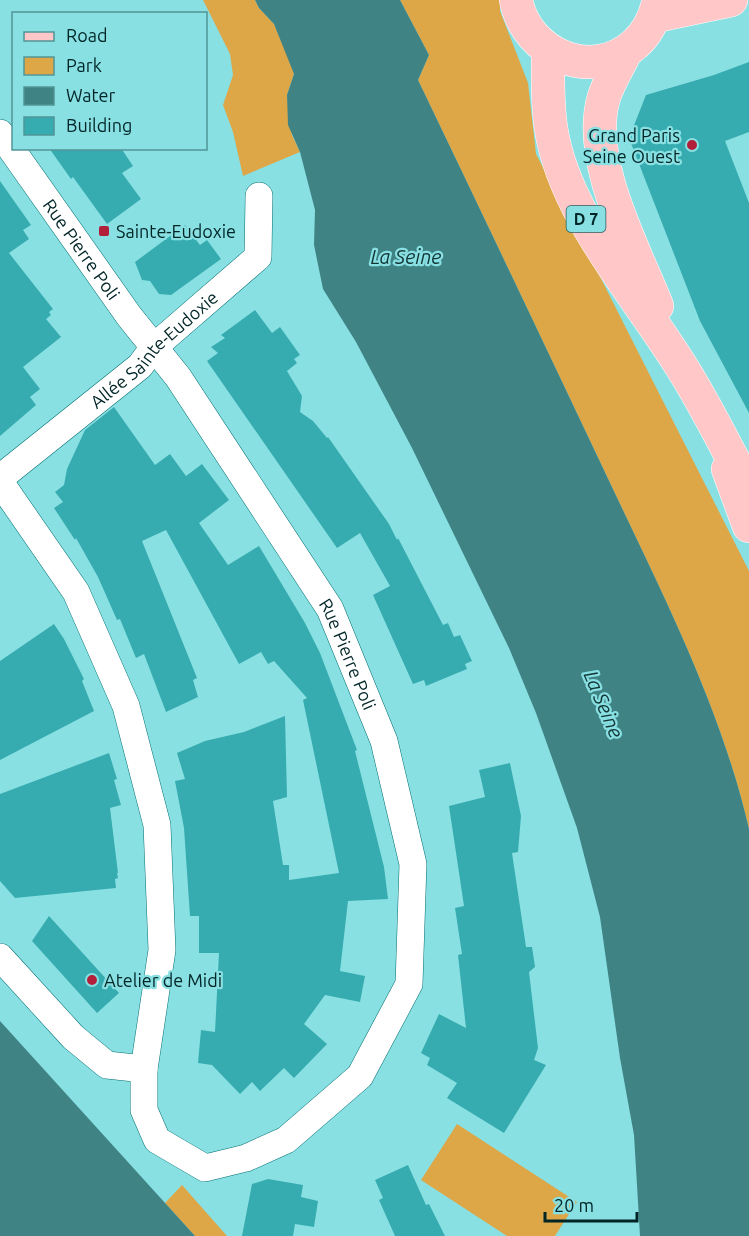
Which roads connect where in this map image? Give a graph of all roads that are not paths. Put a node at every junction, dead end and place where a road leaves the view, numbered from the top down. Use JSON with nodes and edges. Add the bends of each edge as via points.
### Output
{"nodes":[{"id":1,"x":516,"y":0,"type":"edge"},
{"id":2,"x":731,"y":0,"type":"edge"},
{"id":3,"x":657,"y":8,"type":"edge"},
{"id":4,"x":548,"y":50,"type":"junction"},
{"id":5,"x":626,"y":51,"type":"junction"},
{"id":6,"x":0,"y":133,"type":"edge"},
{"id":7,"x":259,"y":196,"type":"dead end"},
{"id":8,"x":154,"y":347,"type":"junction"},
{"id":9,"x":681,"y":366,"type":"junction"},
{"id":10,"x":711,"y":422,"type":"junction"},
{"id":11,"x":0,"y":480,"type":"edge"},
{"id":12,"x":749,"y":489,"type":"edge"},
{"id":13,"x":749,"y":526,"type":"edge"},
{"id":14,"x":0,"y":957,"type":"edge"},
{"id":15,"x":144,"y":1070,"type":"junction"}],
"edges":[{"from":1,"to":4,"type":"main road","via":[[530,34]]},
{"from":2,"to":3,"type":"main road"},
{"from":3,"to":5,"type":"main road","via":[[643,36]]},
{"from":4,"to":5,"type":"main road","via":[[567,59],[587,62],[602,61]]},
{"from":4,"to":9,"type":"main road","number":"D 7","via":[[551,130],[563,172],[611,263]]},
{"from":5,"to":9,"type":"main road","number":"D 7","via":[[604,97],[601,147],[608,186]]},
{"from":6,"to":8,"type":"street","name":"Rue Pierre Poli"},
{"from":7,"to":8,"type":"street","name":"Allée Sainte-Eudoxie","via":[[258,257]]},
{"from":8,"to":11,"type":"street","name":"Allée Sainte-Eudoxie","via":[[140,366]]},
{"from":8,"to":15,"type":"street","name":"Rue Pierre Poli","via":[[178,377],[330,609],[384,741],[413,864],[409,984],[360,1076],[286,1140],[246,1158],[204,1168],[157,1140],[144,1110]]},
{"from":9,"to":10,"type":"main road","number":"D 7"},
{"from":10,"to":12,"type":"main road","number":"D 7"},
{"from":10,"to":13,"type":"main road","number":"D 7"},
{"from":11,"to":15,"type":"street","via":[[76,592],[126,706],[157,825],[162,950]]},
{"from":14,"to":15,"type":"street","via":[[73,1037],[107,1065]]}]}
